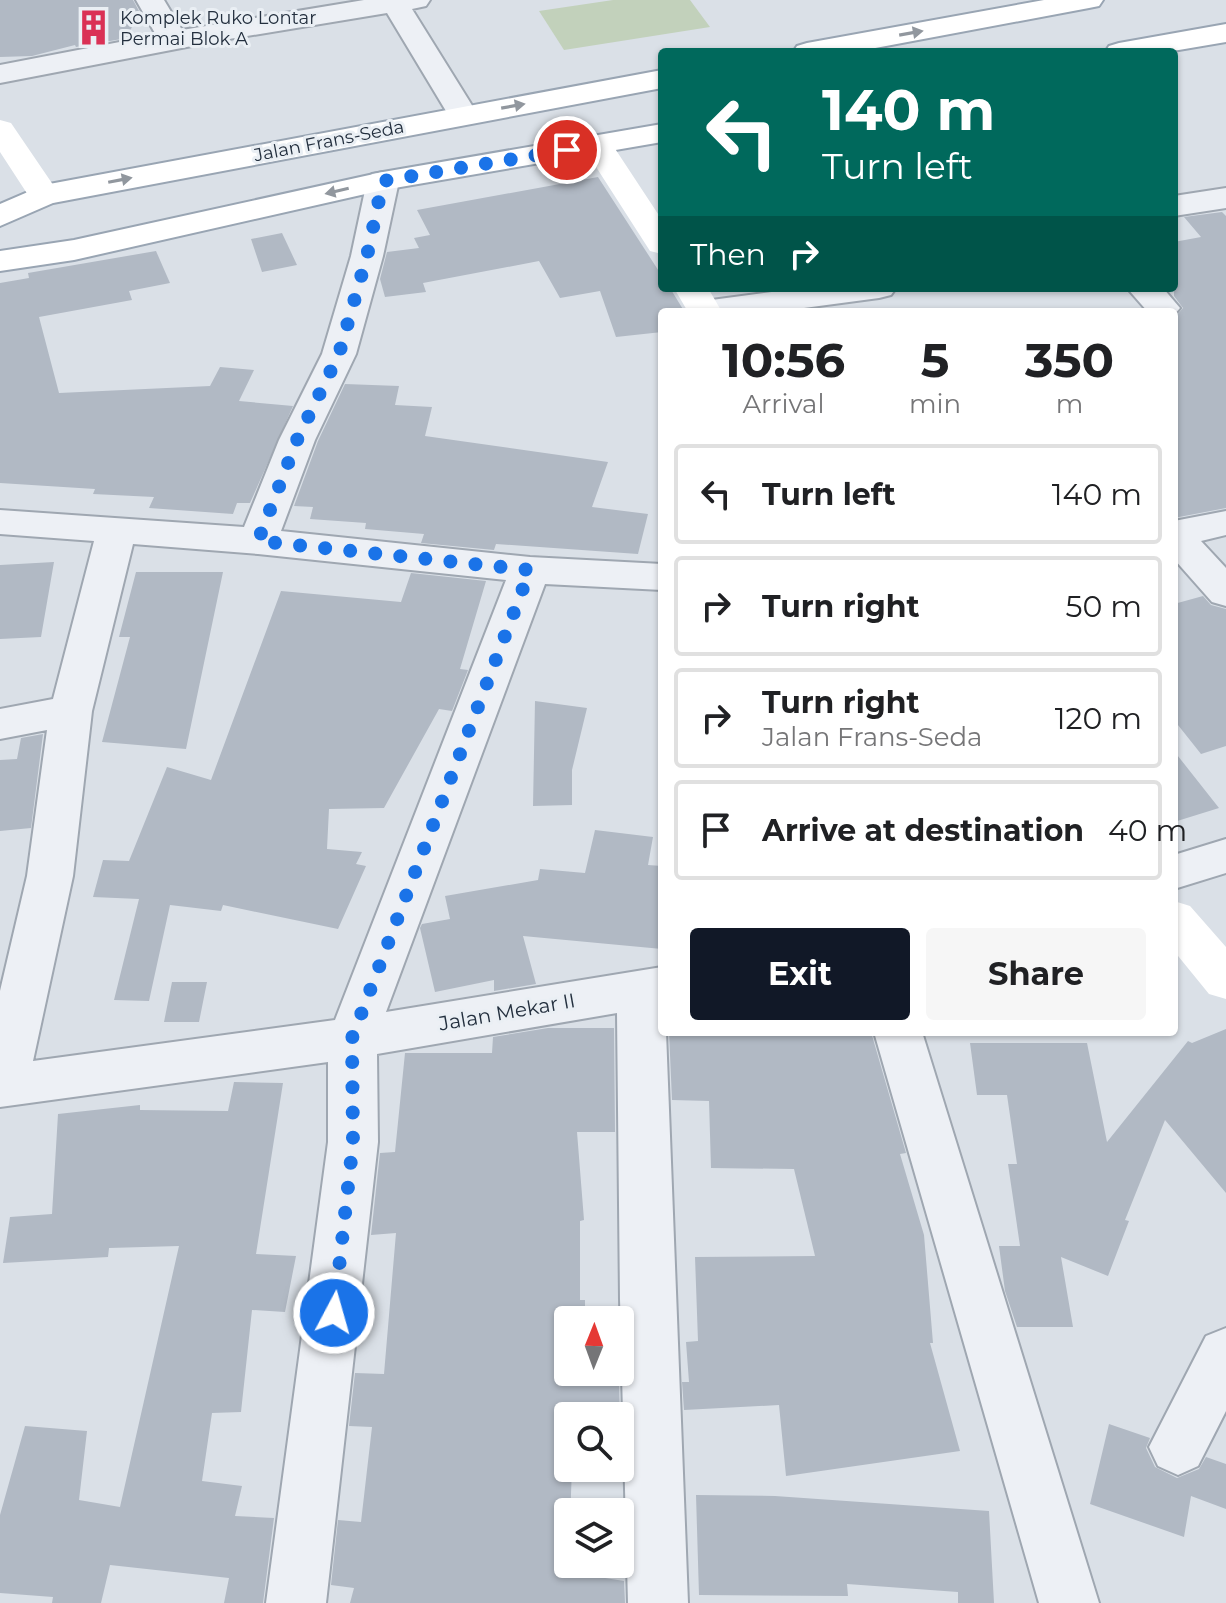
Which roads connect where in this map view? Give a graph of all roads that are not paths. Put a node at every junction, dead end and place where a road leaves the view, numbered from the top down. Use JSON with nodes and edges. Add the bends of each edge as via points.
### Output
{"nodes":[{"id":1,"x":150,"y":0,"type":"edge"},
{"id":2,"x":1089,"y":0,"type":"edge"},
{"id":3,"x":402,"y":1,"type":"edge"},
{"id":4,"x":1226,"y":33,"type":"edge"},
{"id":5,"x":174,"y":41,"type":"junction"},
{"id":6,"x":829,"y":48,"type":"edge"},
{"id":7,"x":1142,"y":48,"type":"edge"},
{"id":8,"x":0,"y":74,"type":"edge"},
{"id":9,"x":658,"y":80,"type":"edge"},
{"id":10,"x":463,"y":115,"type":"junction"},
{"id":11,"x":0,"y":129,"type":"edge"},
{"id":12,"x":658,"y":134,"type":"edge"},
{"id":13,"x":597,"y":145,"type":"junction"},
{"id":14,"x":383,"y":181,"type":"junction"},
{"id":15,"x":47,"y":194,"type":"junction"},
{"id":16,"x":1226,"y":198,"type":"edge"},
{"id":17,"x":1178,"y":205,"type":"edge"},
{"id":18,"x":1,"y":217,"type":"edge"},
{"id":19,"x":658,"y":238,"type":"edge"},
{"id":20,"x":74,"y":250,"type":"junction"},
{"id":21,"x":4,"y":258,"type":"edge"},
{"id":22,"x":850,"y":292,"type":"edge"},
{"id":23,"x":733,"y":308,"type":"edge"},
{"id":24,"x":0,"y":522,"type":"edge"},
{"id":25,"x":1226,"y":523,"type":"edge"},
{"id":26,"x":117,"y":529,"type":"junction"},
{"id":27,"x":1178,"y":533,"type":"edge"},
{"id":28,"x":1178,"y":539,"type":"edge"},
{"id":29,"x":258,"y":541,"type":"junction"},
{"id":30,"x":530,"y":570,"type":"junction"},
{"id":31,"x":658,"y":577,"type":"edge"},
{"id":32,"x":1226,"y":593,"type":"edge"},
{"id":33,"x":71,"y":711,"type":"junction"},
{"id":34,"x":0,"y":724,"type":"edge"},
{"id":35,"x":1226,"y":856,"type":"edge"},
{"id":36,"x":1178,"y":871,"type":"edge"},
{"id":37,"x":1178,"y":924,"type":"edge"},
{"id":38,"x":1226,"y":980,"type":"edge"},
{"id":39,"x":652,"y":988,"type":"edge"},
{"id":40,"x":899,"y":1036,"type":"edge"},
{"id":41,"x":352,"y":1038,"type":"junction"},
{"id":42,"x":3,"y":1080,"type":"edge"},
{"id":43,"x":1226,"y":1354,"type":"edge"},
{"id":44,"x":1178,"y":1447,"type":"dead end"},
{"id":45,"x":296,"y":1603,"type":"edge"},
{"id":46,"x":658,"y":1603,"type":"edge"},
{"id":47,"x":1069,"y":1603,"type":"edge"}],
"edges":[{"from":1,"to":5,"type":"street"},
{"from":6,"to":2,"type":"main road","one_way":true},
{"from":3,"to":5,"type":"street"},
{"from":3,"to":10,"type":"street"},
{"from":4,"to":7,"type":"main road"},
{"from":5,"to":8,"type":"street"},
{"from":10,"to":9,"type":"main road","name":"Jalan Frans-Seda","one_way":true},
{"from":15,"to":10,"type":"main road","name":"Jalan Frans-Seda","one_way":true},
{"from":11,"to":15,"type":"main road"},
{"from":12,"to":13,"type":"main road"},
{"from":13,"to":14,"type":"main road"},
{"from":13,"to":19,"type":"main road"},
{"from":14,"to":20,"type":"main road","one_way":true},
{"from":14,"to":29,"type":"street","via":[[339,354],[297,440]]},
{"from":15,"to":18,"type":"main road","name":"Jalan Frans-Seda"},
{"from":15,"to":20,"type":"main road","via":[[84,217],[89,229]]},
{"from":16,"to":17,"type":"street"},
{"from":20,"to":21,"type":"main road"},
{"from":22,"to":23,"type":"street"},
{"from":24,"to":26,"type":"street"},
{"from":25,"to":27,"type":"street"},
{"from":26,"to":29,"type":"street"},
{"from":26,"to":33,"type":"street"},
{"from":28,"to":32,"type":"street"},
{"from":29,"to":30,"type":"street"},
{"from":30,"to":31,"type":"street"},
{"from":30,"to":41,"type":"street"},
{"from":33,"to":34,"type":"street"},
{"from":33,"to":42,"type":"street","via":[[50,876]]},
{"from":35,"to":36,"type":"street"},
{"from":37,"to":38,"type":"main road"},
{"from":39,"to":41,"type":"street","name":"Jalan Mekar II"},
{"from":39,"to":46,"type":"street","via":[[647,1299]]},
{"from":40,"to":47,"type":"street"},
{"from":41,"to":42,"type":"street","name":"Jalan Mekar II"},
{"from":41,"to":45,"type":"street","via":[[353,1142]]},
{"from":43,"to":44,"type":"street"}]}
